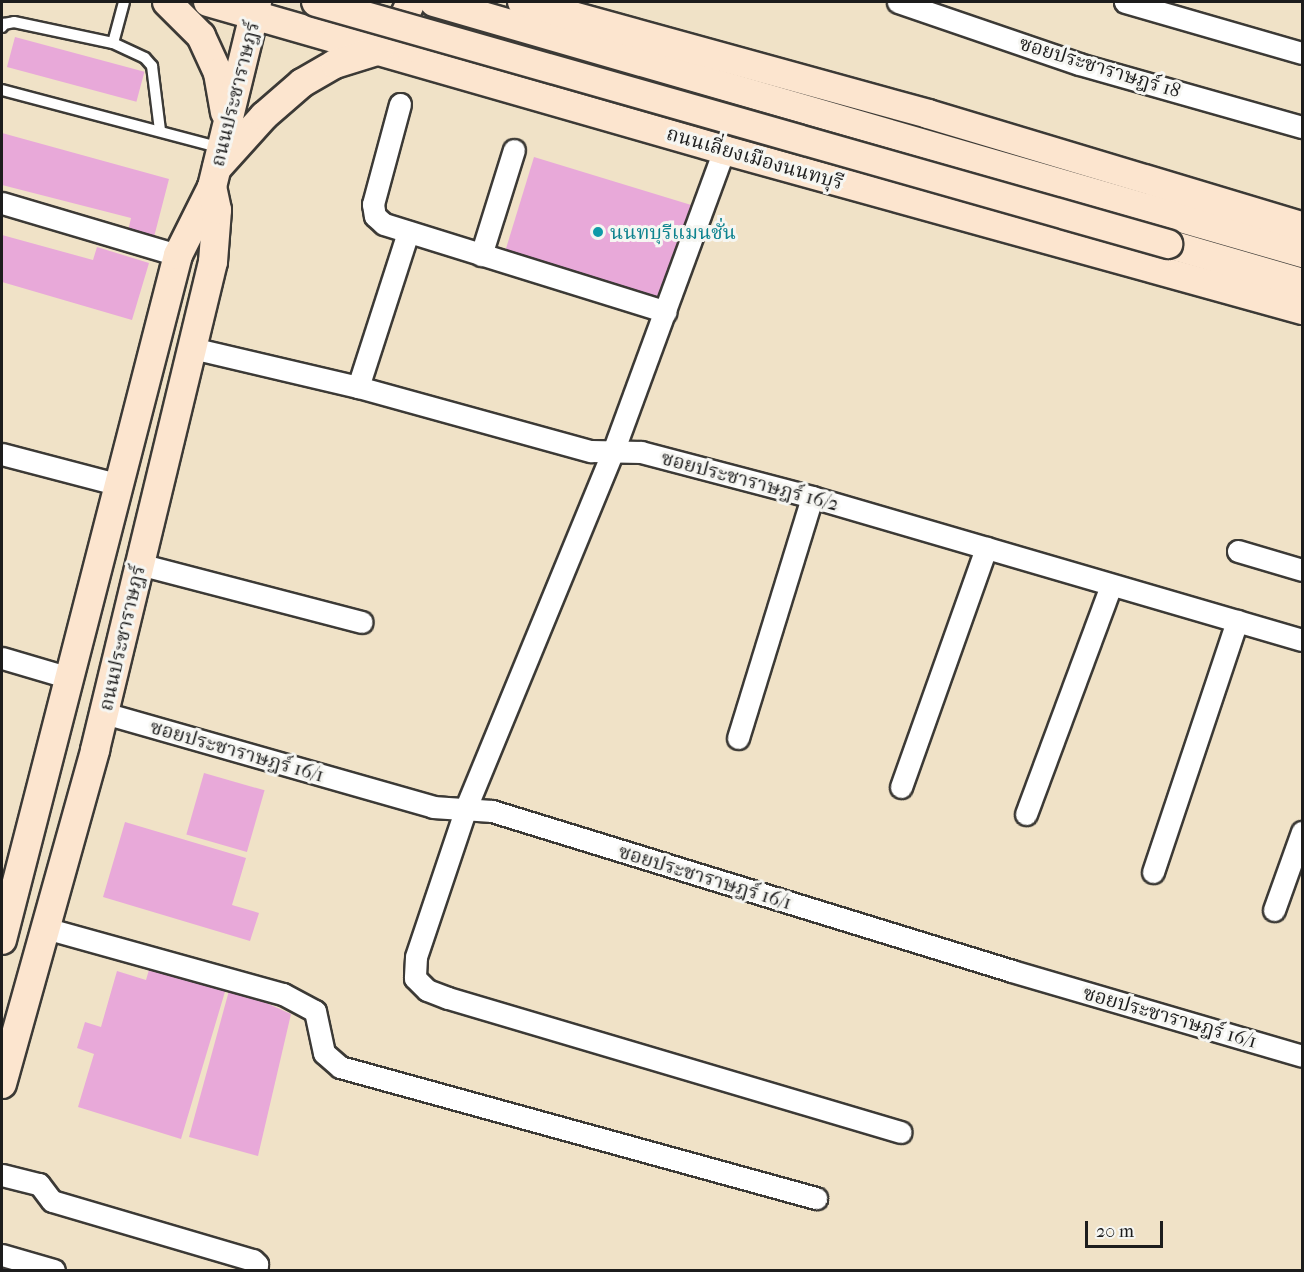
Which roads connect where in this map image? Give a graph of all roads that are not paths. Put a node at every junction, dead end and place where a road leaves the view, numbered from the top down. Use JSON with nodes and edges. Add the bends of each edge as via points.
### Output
{"nodes":[{"id":1,"x":124,"y":2,"type":"edge"},
{"id":2,"x":166,"y":2,"type":"edge"},
{"id":3,"x":208,"y":2,"type":"edge"},
{"id":4,"x":316,"y":2,"type":"edge"},
{"id":5,"x":411,"y":2,"type":"edge"},
{"id":6,"x":434,"y":2,"type":"edge"},
{"id":7,"x":522,"y":2,"type":"edge"},
{"id":8,"x":898,"y":2,"type":"edge"},
{"id":9,"x":1125,"y":2,"type":"edge"},
{"id":10,"x":256,"y":8,"type":"edge"},
{"id":11,"x":2,"y":27,"type":"edge"},
{"id":12,"x":113,"y":43,"type":"junction"},
{"id":13,"x":380,"y":50,"type":"junction"},
{"id":14,"x":1302,"y":53,"type":"edge"},
{"id":15,"x":430,"y":64,"type":"junction"},
{"id":16,"x":2,"y":90,"type":"edge"},
{"id":17,"x":400,"y":104,"type":"dead end"},
{"id":18,"x":227,"y":120,"type":"junction"},
{"id":19,"x":1302,"y":128,"type":"edge"},
{"id":20,"x":160,"y":130,"type":"junction"},
{"id":21,"x":514,"y":150,"type":"dead end"},
{"id":22,"x":724,"y":150,"type":"junction"},
{"id":23,"x":217,"y":168,"type":"junction"},
{"id":24,"x":2,"y":203,"type":"edge"},
{"id":25,"x":1302,"y":226,"type":"edge"},
{"id":26,"x":408,"y":232,"type":"junction"},
{"id":27,"x":1302,"y":253,"type":"edge"},
{"id":28,"x":178,"y":255,"type":"junction"},
{"id":29,"x":482,"y":255,"type":"junction"},
{"id":30,"x":1302,"y":283,"type":"edge"},
{"id":31,"x":1302,"y":310,"type":"edge"},
{"id":32,"x":666,"y":312,"type":"junction"},
{"id":33,"x":192,"y":348,"type":"junction"},
{"id":34,"x":358,"y":387,"type":"junction"},
{"id":35,"x":613,"y":451,"type":"junction"},
{"id":36,"x":2,"y":454,"type":"edge"},
{"id":37,"x":120,"y":485,"type":"junction"},
{"id":38,"x":812,"y":497,"type":"junction"},
{"id":39,"x":986,"y":548,"type":"junction"},
{"id":40,"x":1238,"y":551,"type":"dead end"},
{"id":41,"x":139,"y":564,"type":"junction"},
{"id":42,"x":1302,"y":570,"type":"edge"},
{"id":43,"x":1111,"y":586,"type":"junction"},
{"id":44,"x":1237,"y":621,"type":"junction"},
{"id":45,"x":362,"y":622,"type":"dead end"},
{"id":46,"x":1302,"y":640,"type":"edge"},
{"id":47,"x":2,"y":658,"type":"edge"},
{"id":48,"x":70,"y":678,"type":"junction"},
{"id":49,"x":104,"y":713,"type":"junction"},
{"id":50,"x":738,"y":738,"type":"dead end"},
{"id":51,"x":901,"y":787,"type":"dead end"},
{"id":52,"x":466,"y":808,"type":"junction"},
{"id":53,"x":1026,"y":814,"type":"dead end"},
{"id":54,"x":1302,"y":832,"type":"edge"},
{"id":55,"x":1154,"y":872,"type":"dead end"},
{"id":56,"x":1274,"y":910,"type":"dead end"},
{"id":57,"x":45,"y":928,"type":"junction"},
{"id":58,"x":2,"y":940,"type":"edge"},
{"id":59,"x":1302,"y":1056,"type":"edge"},
{"id":60,"x":2,"y":1084,"type":"edge"},
{"id":61,"x":901,"y":1132,"type":"dead end"},
{"id":62,"x":2,"y":1175,"type":"edge"},
{"id":63,"x":816,"y":1198,"type":"dead end"},
{"id":64,"x":2,"y":1255,"type":"edge"},
{"id":65,"x":54,"y":1270,"type":"edge"},
{"id":66,"x":256,"y":1270,"type":"edge"}],
"edges":[{"from":1,"to":12,"type":"lane"},
{"from":2,"to":18,"type":"main road","via":[[201,36],[218,73]]},
{"from":3,"to":10,"type":"main road","name":"ถนนเลี่ยงเมืองนนทบุรี"},
{"from":4,"to":30,"type":"main road","name":"ถนนเลี่ยงเมืองนนทบุรี","bridge":true},
{"from":5,"to":15,"type":"main road","via":[[403,19],[407,46]]},
{"from":6,"to":27,"type":"main road"},
{"from":7,"to":25,"type":"main road","via":[[928,114]]},
{"from":8,"to":19,"type":"street","name":"ซอยประชาราษฎร์ 18","via":[[1079,64]]},
{"from":9,"to":14,"type":"street"},
{"from":10,"to":13,"type":"main road","name":"ถนนเลี่ยงเมืองนนทบุรี"},
{"from":10,"to":18,"type":"main road","name":"ถนนประชาราษฎร์"},
{"from":11,"to":12,"type":"lane","via":[[14,22]]},
{"from":12,"to":20,"type":"lane","via":[[145,58],[152,66]]},
{"from":13,"to":15,"type":"main road","name":"ถนนเลี่ยงเมืองนนทบุรี"},
{"from":13,"to":23,"type":"main road","via":[[335,64],[302,83],[264,116]]},
{"from":15,"to":22,"type":"main road","name":"ถนนเลี่ยงเมืองนนทบุรี"},
{"from":16,"to":20,"type":"lane"},
{"from":17,"to":26,"type":"street","via":[[373,204],[375,216],[384,224]]},
{"from":18,"to":23,"type":"main road","name":"ถนนประชาราษฎร์"},
{"from":20,"to":23,"type":"lane"},
{"from":21,"to":29,"type":"street"},
{"from":22,"to":31,"type":"main road","name":"ถนนเลี่ยงเมืองนนทบุรี"},
{"from":22,"to":32,"type":"street"},
{"from":23,"to":28,"type":"main road","name":"ถนนประชาราษฎร์"},
{"from":23,"to":33,"type":"main road","name":"ถนนประชาราษฎร์","via":[[217,234]]},
{"from":24,"to":28,"type":"street"},
{"from":26,"to":29,"type":"street"},
{"from":26,"to":34,"type":"street"},
{"from":28,"to":37,"type":"main road","name":"ถนนประชาราษฎร์"},
{"from":29,"to":32,"type":"street"},
{"from":32,"to":35,"type":"street"},
{"from":33,"to":34,"type":"street","name":"ซอยประชาราษฎร์ 16/2"},
{"from":33,"to":41,"type":"main road","name":"ถนนประชาราษฎร์"},
{"from":34,"to":35,"type":"street","name":"ซอยประชาราษฎร์ 16/2","via":[[591,451]]},
{"from":35,"to":38,"type":"street","name":"ซอยประชาราษฎร์ 16/2","via":[[641,452]]},
{"from":35,"to":52,"type":"street"},
{"from":36,"to":37,"type":"street"},
{"from":37,"to":48,"type":"main road","name":"ถนนประชาราษฎร์"},
{"from":38,"to":39,"type":"street","name":"ซอยประชาราษฎร์ 16/2"},
{"from":38,"to":50,"type":"street"},
{"from":39,"to":43,"type":"street","name":"ซอยประชาราษฎร์ 16/2"},
{"from":39,"to":51,"type":"street"},
{"from":40,"to":42,"type":"street"},
{"from":41,"to":45,"type":"street"},
{"from":41,"to":49,"type":"main road","name":"ถนนประชาราษฎร์"},
{"from":43,"to":44,"type":"street","name":"ซอยประชาราษฎร์ 16/2"},
{"from":43,"to":53,"type":"street"},
{"from":44,"to":46,"type":"street","name":"ซอยประชาราษฎร์ 16/2"},
{"from":44,"to":55,"type":"street"},
{"from":47,"to":48,"type":"street"},
{"from":48,"to":58,"type":"main road","name":"ถนนประชาราษฎร์"},
{"from":49,"to":52,"type":"street","name":"ซอยประชาราษฎร์ 16/1","via":[[433,807]]},
{"from":49,"to":57,"type":"main road","name":"ถนนประชาราษฎร์"},
{"from":52,"to":59,"type":"street","name":"ซอยประชาราษฎร์ 16/1","via":[[492,811],[1012,972]]},
{"from":52,"to":61,"type":"street","via":[[416,957],[414,978],[427,990]]},
{"from":54,"to":56,"type":"street"},
{"from":57,"to":60,"type":"main road","name":"ถนนประชาราษฎร์"},
{"from":57,"to":63,"type":"street","via":[[283,994],[315,1011],[324,1053],[340,1067]]},
{"from":62,"to":66,"type":"street","via":[[39,1184],[52,1201],[253,1260]]},
{"from":64,"to":65,"type":"street"}]}
